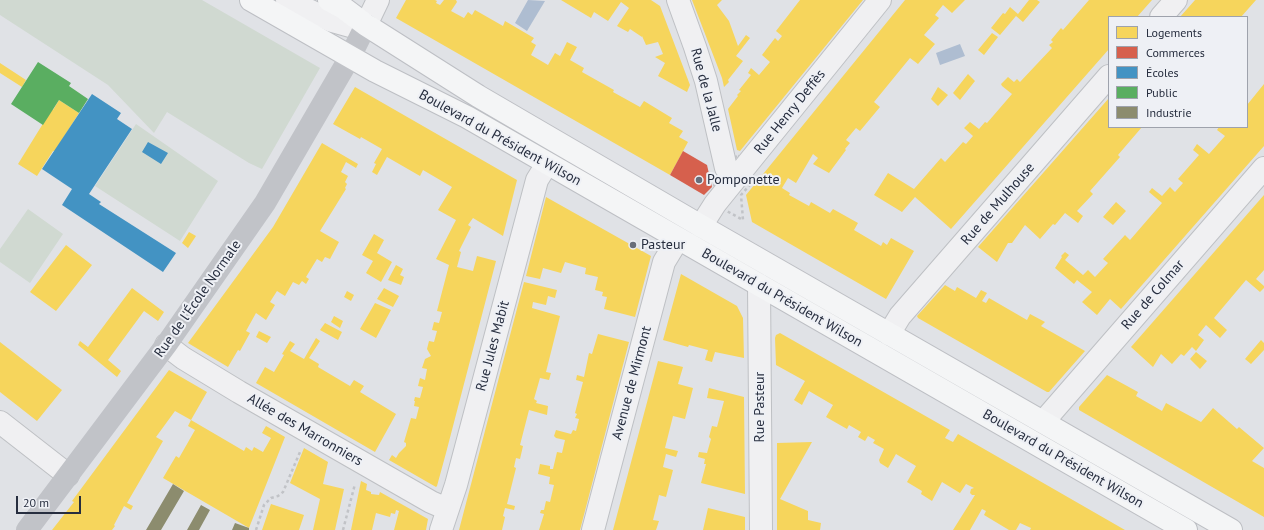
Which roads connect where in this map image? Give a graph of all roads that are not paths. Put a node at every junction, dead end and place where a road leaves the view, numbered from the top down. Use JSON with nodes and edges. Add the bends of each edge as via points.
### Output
{"nodes":[{"id":1,"x":251,"y":0,"type":"edge"},
{"id":2,"x":287,"y":0,"type":"edge"},
{"id":3,"x":329,"y":0,"type":"edge"},
{"id":4,"x":378,"y":0,"type":"edge"},
{"id":5,"x":678,"y":0,"type":"edge"},
{"id":6,"x":880,"y":0,"type":"edge"},
{"id":7,"x":1176,"y":0,"type":"edge"},
{"id":8,"x":1162,"y":16,"type":"edge"},
{"id":9,"x":366,"y":25,"type":"junction"},
{"id":10,"x":350,"y":57,"type":"junction"},
{"id":11,"x":1108,"y":77,"type":"edge"},
{"id":12,"x":547,"y":164,"type":"junction"},
{"id":13,"x":1264,"y":168,"type":"edge"},
{"id":14,"x":737,"y":177,"type":"junction"},
{"id":15,"x":701,"y":226,"type":"junction"},
{"id":16,"x":678,"y":239,"type":"junction"},
{"id":17,"x":759,"y":285,"type":"junction"},
{"id":18,"x":889,"y":334,"type":"junction"},
{"id":19,"x":166,"y":345,"type":"junction"},
{"id":20,"x":0,"y":422,"type":"edge"},
{"id":21,"x":1043,"y":422,"type":"junction"},
{"id":22,"x":68,"y":476,"type":"junction"},
{"id":23,"x":447,"y":509,"type":"junction"},
{"id":24,"x":27,"y":530,"type":"edge"},
{"id":25,"x":441,"y":530,"type":"edge"},
{"id":26,"x":594,"y":530,"type":"edge"},
{"id":27,"x":761,"y":530,"type":"edge"},
{"id":28,"x":1186,"y":530,"type":"edge"},
{"id":29,"x":1231,"y":530,"type":"edge"}],
"edges":[{"from":1,"to":10,"type":"main road","name":"Boulevard du Président Wilson"},
{"from":2,"to":9,"type":"street","via":[[332,21],[357,28]]},
{"from":3,"to":9,"type":"main road","name":"Boulevard du Président Wilson"},
{"from":4,"to":9,"type":"street"},
{"from":5,"to":14,"type":"street","name":"Rue de la Jalle","via":[[706,82],[726,168]]},
{"from":6,"to":14,"type":"street","name":"Rue Henry Deffès"},
{"from":7,"to":8,"type":"street"},
{"from":9,"to":10,"type":"main road","name":"Rue de l'École Normale"},
{"from":9,"to":15,"type":"main road","name":"Boulevard du Président Wilson","via":[[478,96]]},
{"from":10,"to":12,"type":"main road","name":"Boulevard du Président Wilson","via":[[467,117]]},
{"from":10,"to":19,"type":"main road","name":"Rue de l'École Normale","via":[[266,203]]},
{"from":11,"to":18,"type":"street","name":"Rue de Mulhouse","via":[[900,316]]},
{"from":12,"to":16,"type":"main road","name":"Boulevard du Président Wilson"},
{"from":12,"to":23,"type":"street","name":"Rue Jules Mabit","via":[[537,180],[458,478]]},
{"from":13,"to":21,"type":"street","name":"Rue de Colmar"},
{"from":14,"to":15,"type":"street","name":"Rue Henry Deffès"},
{"from":15,"to":18,"type":"main road","name":"Boulevard du Président Wilson"},
{"from":16,"to":17,"type":"main road","name":"Boulevard du Président Wilson"},
{"from":16,"to":26,"type":"street","name":"Avenue de Mirmont","via":[[664,262]]},
{"from":17,"to":27,"type":"street","name":"Rue Pasteur"},
{"from":17,"to":28,"type":"main road","name":"Boulevard du Président Wilson"},
{"from":18,"to":21,"type":"main road","name":"Boulevard du Président Wilson"},
{"from":19,"to":22,"type":"main road","name":"Rue de l'École Normale"},
{"from":19,"to":23,"type":"street","name":"Allée des Marronniers","via":[[239,392]]},
{"from":20,"to":22,"type":"street"},
{"from":21,"to":29,"type":"main road","name":"Boulevard du Président Wilson"},
{"from":22,"to":24,"type":"main road","name":"Rue de l'École Normale"},
{"from":23,"to":25,"type":"street","name":"Rue Jules Mabit"}]}
